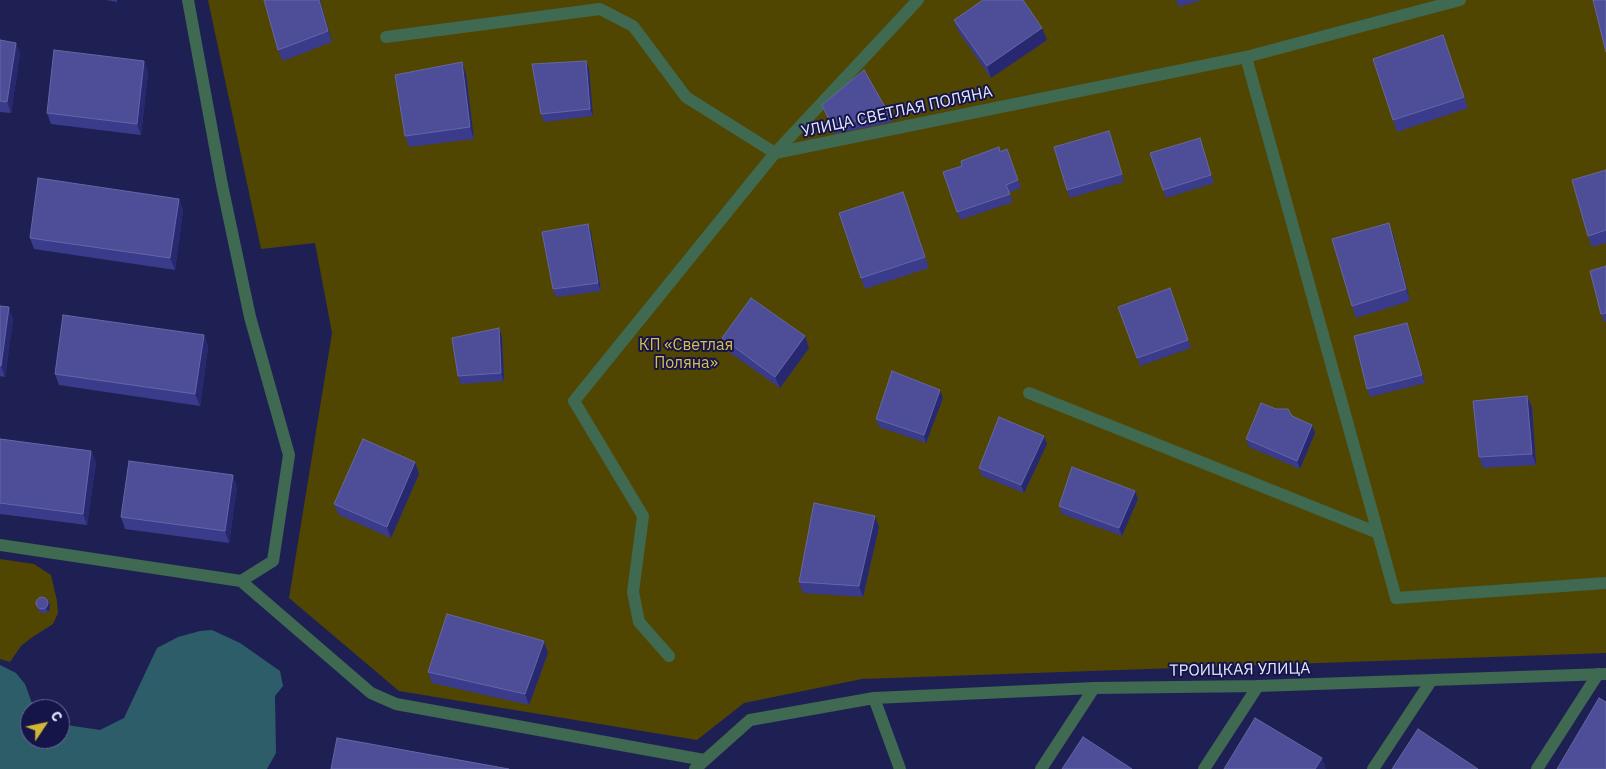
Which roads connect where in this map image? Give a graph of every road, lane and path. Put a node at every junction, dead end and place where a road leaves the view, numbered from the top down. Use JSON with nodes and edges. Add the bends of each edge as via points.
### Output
{"nodes":[{"id":1,"x":188,"y":0,"type":"edge"},
{"id":2,"x":918,"y":0,"type":"edge"},
{"id":3,"x":1460,"y":0,"type":"edge"},
{"id":4,"x":386,"y":37,"type":"dead end"},
{"id":5,"x":1246,"y":57,"type":"junction"},
{"id":6,"x":775,"y":153,"type":"junction"},
{"id":7,"x":1029,"y":393,"type":"dead end"},
{"id":8,"x":1378,"y":533,"type":"junction"},
{"id":9,"x":0,"y":545,"type":"edge"},
{"id":10,"x":241,"y":581,"type":"junction"},
{"id":11,"x":1606,"y":584,"type":"edge"},
{"id":12,"x":669,"y":656,"type":"dead end"},
{"id":13,"x":1602,"y":674,"type":"edge"},
{"id":14,"x":1432,"y":681,"type":"junction"},
{"id":15,"x":1258,"y":686,"type":"junction"},
{"id":16,"x":1094,"y":688,"type":"junction"},
{"id":17,"x":874,"y":698,"type":"junction"},
{"id":18,"x":700,"y":765,"type":"edge"},
{"id":19,"x":900,"y":769,"type":"edge"},
{"id":20,"x":1041,"y":769,"type":"edge"},
{"id":21,"x":1204,"y":769,"type":"edge"},
{"id":22,"x":1373,"y":769,"type":"edge"},
{"id":23,"x":1537,"y":769,"type":"edge"}],
"edges":[{"from":1,"to":10,"type":"street","via":[[250,317],[289,455],[272,561]]},
{"from":2,"to":6,"type":"street"},
{"from":3,"to":5,"type":"street","name":"УЛИЦА СВЕТЛАЯ ПОЛЯНА"},
{"from":4,"to":6,"type":"street","via":[[600,9],[633,26],[686,97]]},
{"from":5,"to":6,"type":"street","name":"УЛИЦА СВЕТЛАЯ ПОЛЯНА"},
{"from":5,"to":8,"type":"street"},
{"from":6,"to":12,"type":"street","via":[[574,401],[643,516],[633,592],[639,622]]},
{"from":7,"to":8,"type":"street"},
{"from":8,"to":11,"type":"street","via":[[1396,598]]},
{"from":9,"to":10,"type":"street"},
{"from":10,"to":18,"type":"street","via":[[371,692],[396,704]]},
{"from":13,"to":14,"type":"street","name":"ТРОИЦКАЯ УЛИЦА"},
{"from":13,"to":23,"type":"street"},
{"from":14,"to":15,"type":"street","name":"ТРОИЦКАЯ УЛИЦА"},
{"from":14,"to":22,"type":"street"},
{"from":15,"to":16,"type":"street","name":"ТРОИЦКАЯ УЛИЦА"},
{"from":15,"to":21,"type":"street"},
{"from":16,"to":17,"type":"street","name":"ТРОИЦКАЯ УЛИЦА"},
{"from":16,"to":20,"type":"street"},
{"from":17,"to":18,"type":"street","name":"ТРОИЦКАЯ УЛИЦА","via":[[750,720]]},
{"from":17,"to":19,"type":"street"}]}
